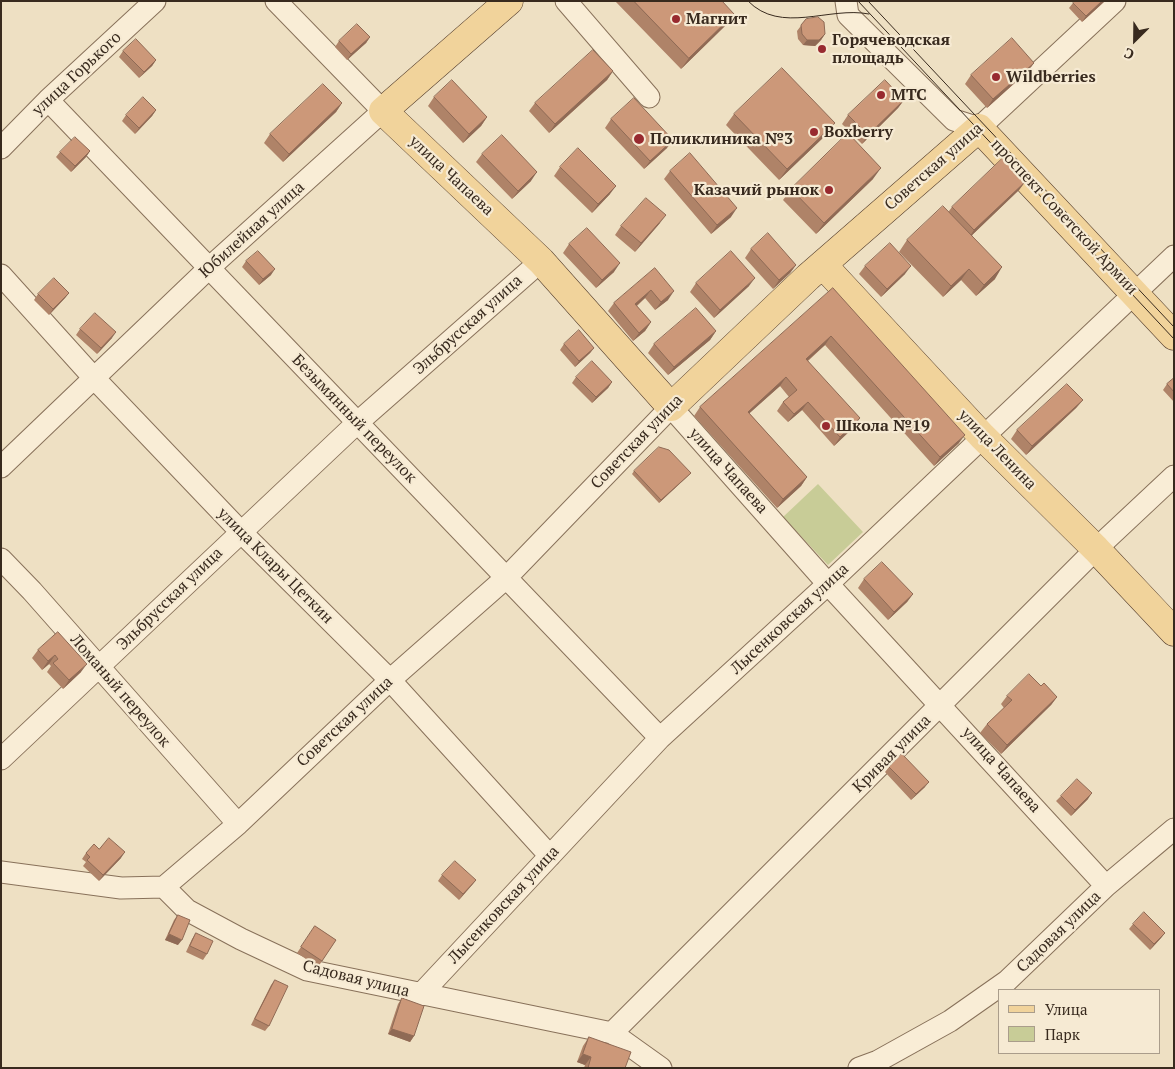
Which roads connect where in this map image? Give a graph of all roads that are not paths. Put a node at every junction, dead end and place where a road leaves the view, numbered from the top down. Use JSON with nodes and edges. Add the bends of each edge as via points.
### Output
{"nodes":[{"id":1,"x":156,"y":1,"type":"edge"},
{"id":2,"x":276,"y":1,"type":"edge"},
{"id":3,"x":510,"y":1,"type":"edge"},
{"id":4,"x":566,"y":1,"type":"edge"},
{"id":5,"x":846,"y":1,"type":"edge"},
{"id":6,"x":1115,"y":1,"type":"edge"},
{"id":7,"x":649,"y":97,"type":"dead end"},
{"id":8,"x":48,"y":100,"type":"junction"},
{"id":9,"x":383,"y":111,"type":"junction"},
{"id":10,"x":979,"y":128,"type":"junction"},
{"id":11,"x":1,"y":148,"type":"edge"},
{"id":12,"x":1174,"y":256,"type":"edge"},
{"id":13,"x":541,"y":261,"type":"junction"},
{"id":14,"x":823,"y":265,"type":"junction"},
{"id":15,"x":209,"y":268,"type":"junction"},
{"id":16,"x":1,"y":275,"type":"edge"},
{"id":17,"x":1134,"y":292,"type":"junction"},
{"id":18,"x":1174,"y":336,"type":"edge"},
{"id":19,"x":93,"y":377,"type":"junction"},
{"id":20,"x":671,"y":407,"type":"junction"},
{"id":21,"x":357,"y":423,"type":"junction"},
{"id":22,"x":982,"y":436,"type":"junction"},
{"id":23,"x":1,"y":467,"type":"edge"},
{"id":24,"x":1174,"y":476,"type":"edge"},
{"id":25,"x":241,"y":532,"type":"junction"},
{"id":26,"x":1096,"y":550,"type":"junction"},
{"id":27,"x":1,"y":559,"type":"edge"},
{"id":28,"x":507,"y":577,"type":"junction"},
{"id":29,"x":828,"y":584,"type":"junction"},
{"id":30,"x":1174,"y":632,"type":"edge"},
{"id":31,"x":99,"y":667,"type":"junction"},
{"id":32,"x":390,"y":680,"type":"junction"},
{"id":33,"x":941,"y":704,"type":"junction"},
{"id":34,"x":660,"y":738,"type":"junction"},
{"id":35,"x":1,"y":759,"type":"edge"},
{"id":36,"x":238,"y":824,"type":"junction"},
{"id":37,"x":1174,"y":828,"type":"edge"},
{"id":38,"x":550,"y":856,"type":"junction"},
{"id":39,"x":1,"y":872,"type":"edge"},
{"id":40,"x":1106,"y":886,"type":"junction"},
{"id":41,"x":164,"y":887,"type":"junction"},
{"id":42,"x":420,"y":995,"type":"junction"},
{"id":43,"x":612,"y":1033,"type":"junction"},
{"id":44,"x":660,"y":1068,"type":"edge"},
{"id":45,"x":859,"y":1068,"type":"edge"}],
"edges":[{"from":1,"to":8,"type":"street","name":"улица Горького"},
{"from":2,"to":9,"type":"street","name":"улица Чапаева"},
{"from":3,"to":9,"type":"main road","name":"Юбилейная улица"},
{"from":4,"to":7,"type":"street"},
{"from":5,"to":10,"type":"street","name":"проспект Советской Армии","via":[[848,16],[954,120]]},
{"from":6,"to":10,"type":"street","name":"Советская улица"},
{"from":8,"to":11,"type":"street","name":"улица Горького"},
{"from":8,"to":15,"type":"street","name":"Безымянный переулок"},
{"from":9,"to":13,"type":"main road","name":"улица Чапаева"},
{"from":9,"to":15,"type":"street","name":"Юбилейная улица"},
{"from":10,"to":14,"type":"main road","name":"Советская улица"},
{"from":10,"to":17,"type":"main road","name":"проспект Советской Армии"},
{"from":12,"to":17,"type":"street","name":"Лысенковская улица"},
{"from":13,"to":20,"type":"main road","name":"улица Чапаева"},
{"from":13,"to":21,"type":"street","name":"Эльбрусская улица"},
{"from":14,"to":20,"type":"main road","name":"Советская улица"},
{"from":14,"to":22,"type":"main road","name":"улица Ленина"},
{"from":15,"to":19,"type":"street","name":"Юбилейная улица"},
{"from":15,"to":21,"type":"street","name":"Безымянный переулок"},
{"from":16,"to":19,"type":"street","name":"улица Клары Цеткин"},
{"from":17,"to":18,"type":"main road","name":"проспект Советской Армии"},
{"from":17,"to":22,"type":"street","name":"Лысенковская улица"},
{"from":19,"to":23,"type":"street","name":"Юбилейная улица"},
{"from":19,"to":25,"type":"street","name":"улица Клары Цеткин"},
{"from":20,"to":28,"type":"street","name":"Советская улица"},
{"from":20,"to":29,"type":"street","name":"улица Чапаева"},
{"from":21,"to":25,"type":"street","name":"Эльбрусская улица"},
{"from":21,"to":28,"type":"street","name":"Безымянный переулок"},
{"from":22,"to":26,"type":"main road","name":"улица Ленина"},
{"from":22,"to":29,"type":"street","name":"Лысенковская улица"},
{"from":24,"to":26,"type":"street","name":"Кривая улица"},
{"from":25,"to":31,"type":"street","name":"Эльбрусская улица"},
{"from":25,"to":32,"type":"street","name":"улица Клары Цеткин"},
{"from":26,"to":30,"type":"main road","name":"улица Ленина"},
{"from":26,"to":33,"type":"street","name":"Кривая улица"},
{"from":27,"to":31,"type":"street","name":"Ломаный переулок"},
{"from":28,"to":32,"type":"street","name":"Советская улица"},
{"from":28,"to":34,"type":"street","name":"Безымянный переулок"},
{"from":29,"to":33,"type":"street","name":"улица Чапаева"},
{"from":29,"to":34,"type":"street","name":"Лысенковская улица"},
{"from":31,"to":35,"type":"street","name":"Эльбрусская улица"},
{"from":31,"to":36,"type":"street","name":"Ломаный переулок"},
{"from":32,"to":36,"type":"street","name":"Советская улица"},
{"from":32,"to":38,"type":"street","name":"улица Клары Цеткин"},
{"from":33,"to":40,"type":"street","name":"улица Чапаева"},
{"from":33,"to":43,"type":"street","name":"Кривая улица"},
{"from":34,"to":38,"type":"street","name":"Лысенковская улица"},
{"from":36,"to":41,"type":"street","name":"Советская улица"},
{"from":37,"to":40,"type":"street","name":"Садовая улица"},
{"from":38,"to":42,"type":"street","name":"Лысенковская улица"},
{"from":39,"to":41,"type":"street","via":[[121,888]]},
{"from":40,"to":45,"type":"street","name":"Садовая улица","via":[[1008,981],[950,1021]]},
{"from":41,"to":42,"type":"street","name":"Садовая улица","via":[[187,910],[307,970]]},
{"from":42,"to":43,"type":"street","name":"Садовая улица"},
{"from":43,"to":44,"type":"street","name":"Садовая улица"}]}
